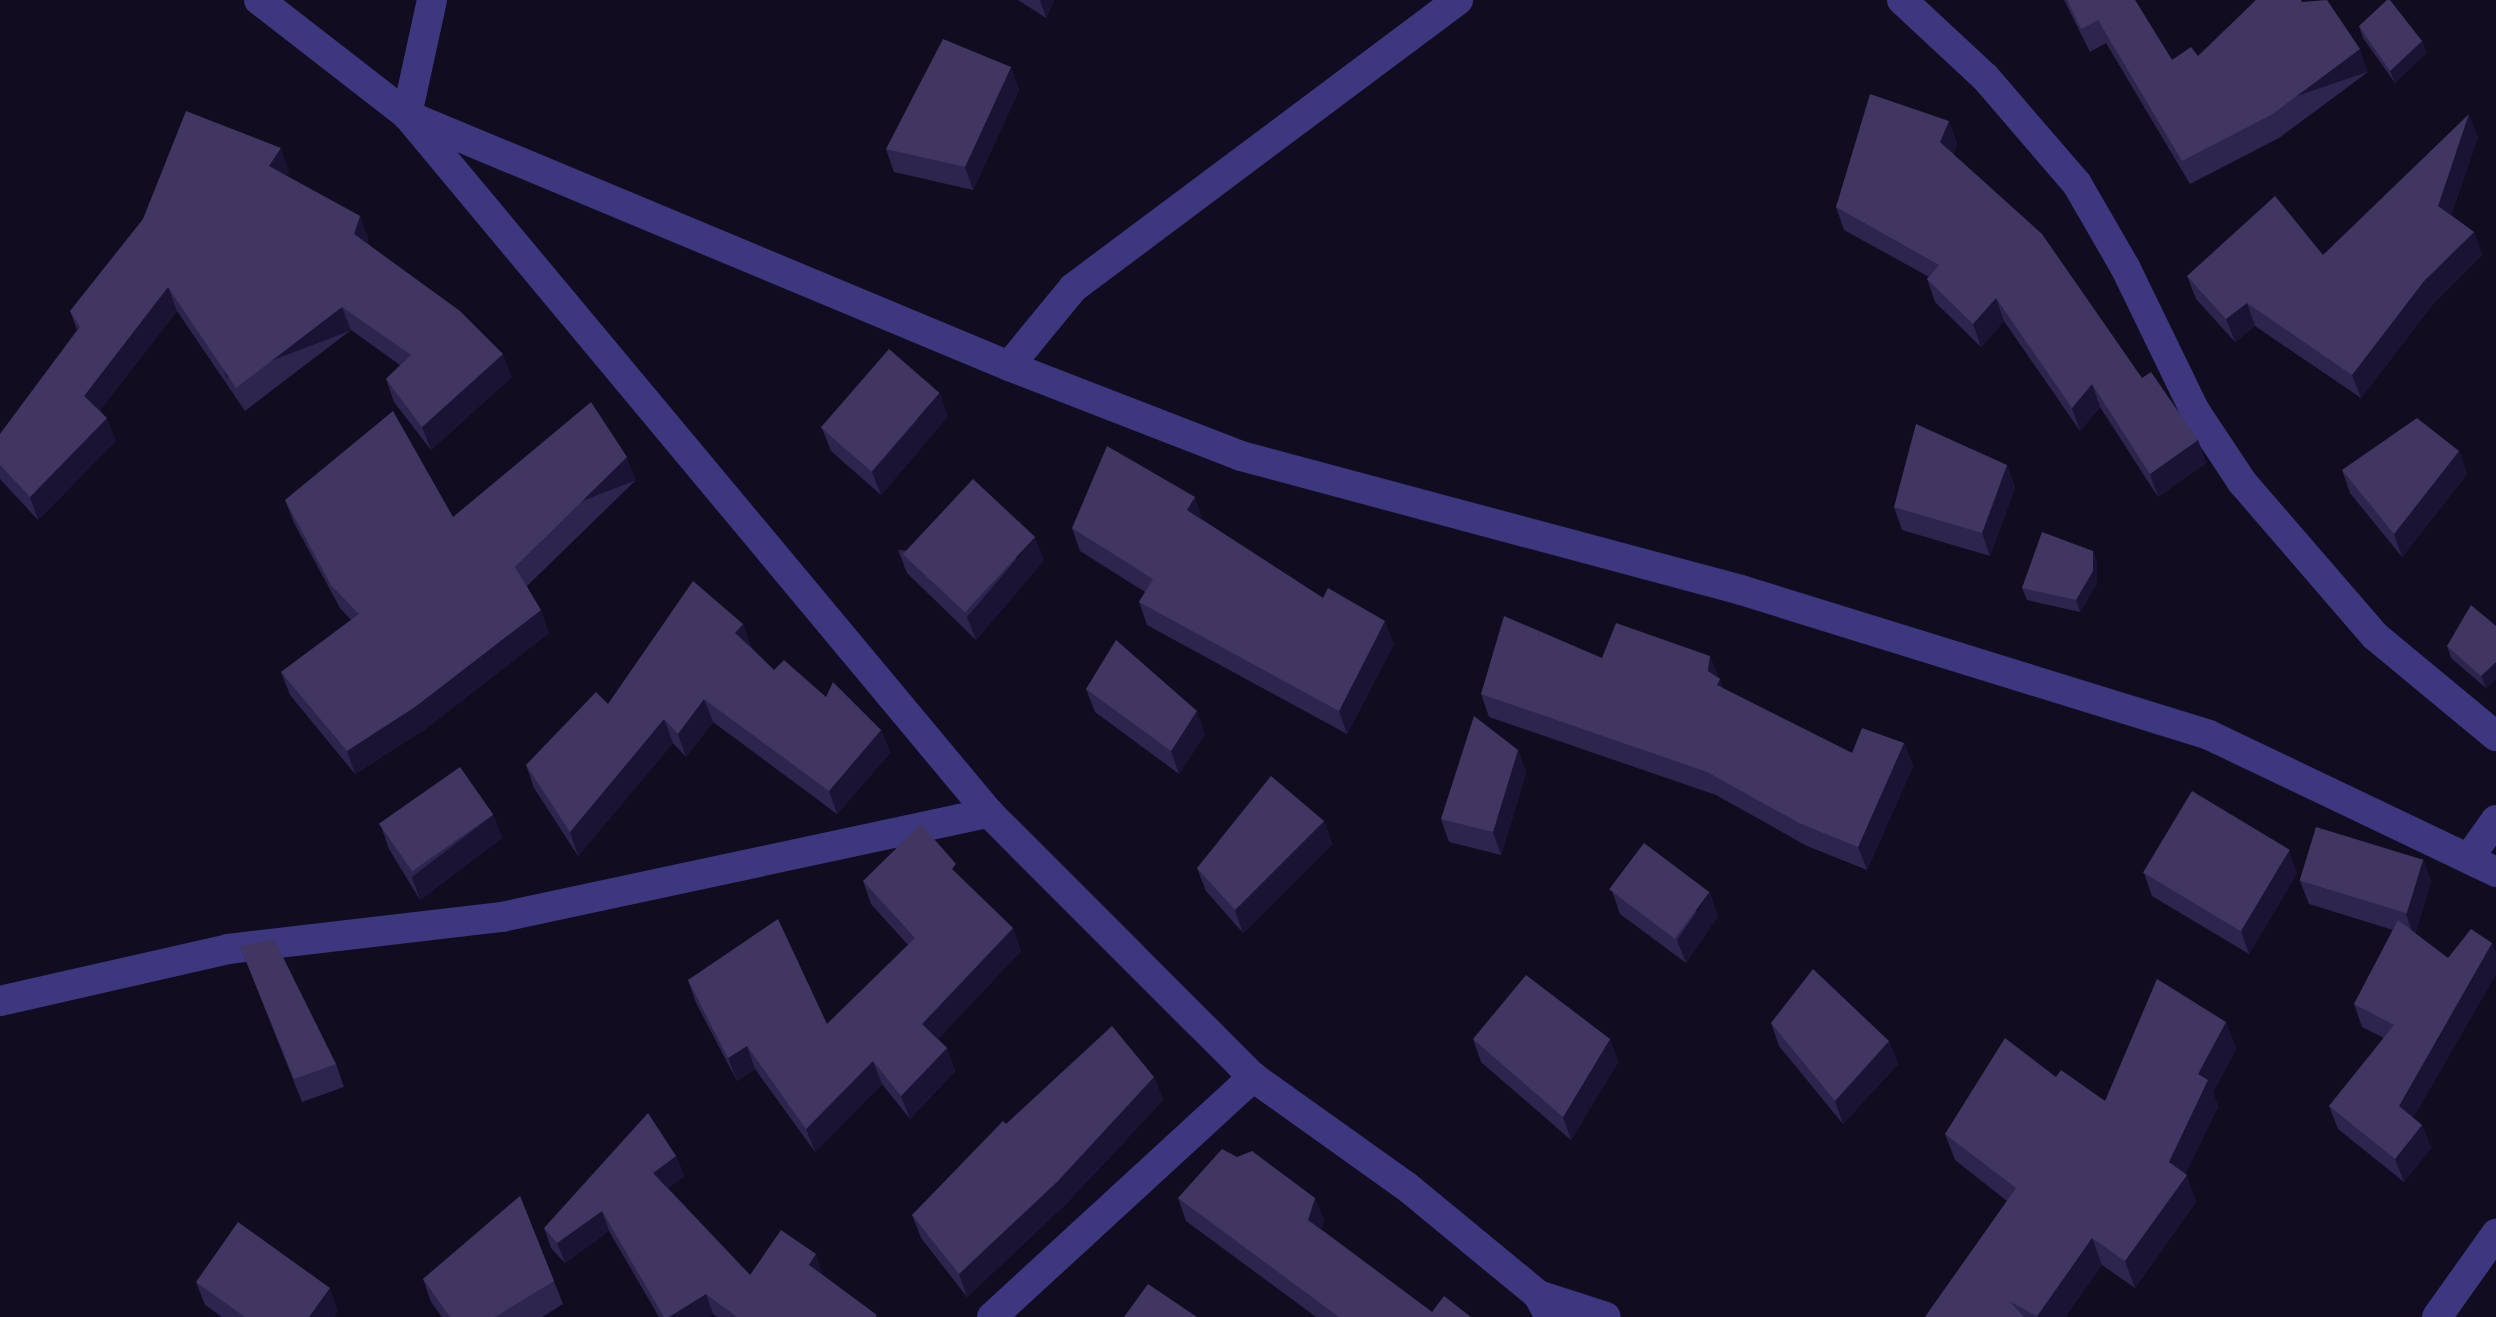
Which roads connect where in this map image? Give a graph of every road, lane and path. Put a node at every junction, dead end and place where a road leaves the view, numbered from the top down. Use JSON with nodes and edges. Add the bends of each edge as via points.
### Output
{"nodes":[{"id":1,"x":259,"y":0,"type":"edge"},
{"id":2,"x":432,"y":0,"type":"edge"},
{"id":3,"x":1458,"y":0,"type":"edge"},
{"id":4,"x":1902,"y":0,"type":"edge"},
{"id":5,"x":407,"y":115,"type":"junction"},
{"id":6,"x":1009,"y":366,"type":"junction"},
{"id":7,"x":2496,"y":736,"type":"edge"},
{"id":8,"x":989,"y":813,"type":"junction"},
{"id":9,"x":2496,"y":820,"type":"edge"},
{"id":10,"x":2484,"y":864,"type":"edge"},
{"id":11,"x":0,"y":1001,"type":"edge"},
{"id":12,"x":1253,"y":1077,"type":"junction"},
{"id":13,"x":2496,"y":1234,"type":"edge"},
{"id":14,"x":1544,"y":1306,"type":"edge"},
{"id":15,"x":992,"y":1317,"type":"edge"},
{"id":16,"x":1606,"y":1317,"type":"edge"},
{"id":17,"x":2437,"y":1317,"type":"edge"}],
"edges":[{"from":1,"to":5,"type":"street"},
{"from":2,"to":5,"type":"street"},
{"from":3,"to":6,"type":"street","via":[[1073,288]]},
{"from":4,"to":7,"type":"street","via":[[1985,77],[2077,184],[2195,411],[2242,482],[2375,636]]},
{"from":5,"to":6,"type":"street"},
{"from":5,"to":8,"type":"street"},
{"from":6,"to":10,"type":"street","via":[[1241,456],[1741,590],[2209,735]]},
{"from":8,"to":11,"type":"street","via":[[502,916],[229,949]]},
{"from":8,"to":12,"type":"street"},
{"from":9,"to":10,"type":"street"},
{"from":12,"to":14,"type":"street","via":[[1406,1186]]},
{"from":12,"to":15,"type":"street"},
{"from":13,"to":17,"type":"street"},
{"from":14,"to":16,"type":"street"}]}
